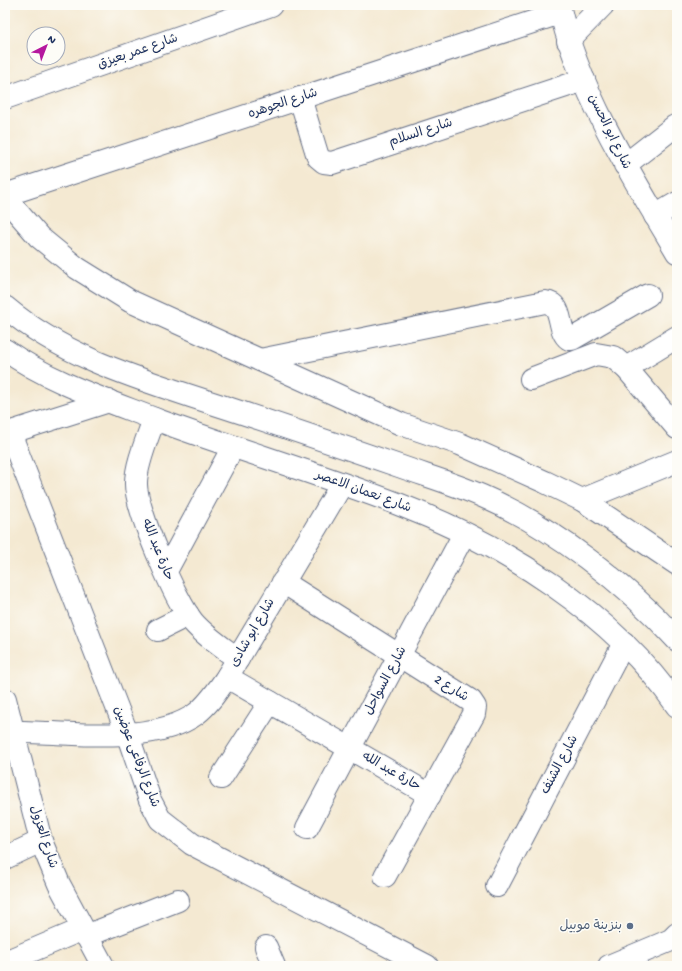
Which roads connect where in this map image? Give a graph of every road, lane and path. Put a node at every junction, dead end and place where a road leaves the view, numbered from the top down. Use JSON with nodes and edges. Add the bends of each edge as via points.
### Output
{"nodes":[{"id":1,"x":271,"y":5,"type":"edge"},
{"id":2,"x":602,"y":5,"type":"edge"},
{"id":3,"x":560,"y":9,"type":"edge"},
{"id":4,"x":568,"y":40,"type":"junction"},
{"id":5,"x":584,"y":80,"type":"junction"},
{"id":6,"x":5,"y":98,"type":"edge"},
{"id":7,"x":300,"y":98,"type":"junction"},
{"id":8,"x":675,"y":126,"type":"dead end"},
{"id":9,"x":625,"y":165,"type":"junction"},
{"id":10,"x":5,"y":196,"type":"edge"},
{"id":11,"x":677,"y":203,"type":"edge"},
{"id":12,"x":655,"y":216,"type":"junction"},
{"id":13,"x":677,"y":252,"type":"edge"},
{"id":14,"x":648,"y":295,"type":"dead end"},
{"id":15,"x":5,"y":307,"type":"edge"},
{"id":16,"x":677,"y":337,"type":"edge"},
{"id":17,"x":5,"y":350,"type":"edge"},
{"id":18,"x":260,"y":360,"type":"junction"},
{"id":19,"x":626,"y":368,"type":"junction"},
{"id":20,"x":531,"y":379,"type":"dead end"},
{"id":21,"x":108,"y":401,"type":"junction"},
{"id":22,"x":154,"y":418,"type":"junction"},
{"id":23,"x":677,"y":428,"type":"edge"},
{"id":24,"x":7,"y":433,"type":"edge"},
{"id":25,"x":233,"y":447,"type":"junction"},
{"id":26,"x":677,"y":461,"type":"edge"},
{"id":27,"x":342,"y":484,"type":"junction"},
{"id":28,"x":582,"y":500,"type":"junction"},
{"id":29,"x":464,"y":534,"type":"junction"},
{"id":30,"x":677,"y":564,"type":"edge"},
{"id":31,"x":166,"y":571,"type":"junction"},
{"id":32,"x":283,"y":582,"type":"junction"},
{"id":33,"x":188,"y":615,"type":"junction"},
{"id":34,"x":158,"y":630,"type":"dead end"},
{"id":35,"x":677,"y":640,"type":"edge"},
{"id":36,"x":624,"y":643,"type":"junction"},
{"id":37,"x":399,"y":656,"type":"junction"},
{"id":38,"x":232,"y":668,"type":"junction"},
{"id":39,"x":5,"y":699,"type":"edge"},
{"id":40,"x":270,"y":702,"type":"junction"},
{"id":41,"x":677,"y":706,"type":"edge"},
{"id":42,"x":9,"y":732,"type":"edge"},
{"id":43,"x":127,"y":733,"type":"junction"},
{"id":44,"x":350,"y":748,"type":"junction"},
{"id":45,"x":221,"y":778,"type":"dead end"},
{"id":46,"x":430,"y":795,"type":"junction"},
{"id":47,"x":307,"y":828,"type":"dead end"},
{"id":48,"x":41,"y":841,"type":"junction"},
{"id":49,"x":5,"y":858,"type":"edge"},
{"id":50,"x":385,"y":876,"type":"dead end"},
{"id":51,"x":497,"y":886,"type":"dead end"},
{"id":52,"x":178,"y":900,"type":"dead end"},
{"id":53,"x":85,"y":932,"type":"junction"},
{"id":54,"x":677,"y":934,"type":"edge"},
{"id":55,"x":5,"y":962,"type":"edge"},
{"id":56,"x":103,"y":966,"type":"edge"},
{"id":57,"x":427,"y":966,"type":"edge"},
{"id":58,"x":609,"y":966,"type":"edge"}],
"edges":[{"from":1,"to":6,"type":"street","name":"شارع عمر بعيزق"},
{"from":2,"to":4,"type":"street"},
{"from":3,"to":4,"type":"street","name":"شارع ابو الحسن"},
{"from":3,"to":7,"type":"street","name":"شارع الجوهره"},
{"from":4,"to":5,"type":"street","name":"شارع ابو الحسن"},
{"from":5,"to":7,"type":"street","name":"شارع السلام","via":[[332,163],[324,162],[318,157]]},
{"from":5,"to":9,"type":"street","name":"شارع ابو الحسن"},
{"from":7,"to":10,"type":"street","name":"شارع الجوهره"},
{"from":8,"to":9,"type":"street"},
{"from":9,"to":12,"type":"street","name":"شارع ابو الحسن"},
{"from":10,"to":18,"type":"street","via":[[39,237],[77,268],[130,301]]},
{"from":11,"to":12,"type":"street"},
{"from":12,"to":13,"type":"street","name":"شارع ابو الحسن"},
{"from":14,"to":18,"type":"street","via":[[572,339],[565,335],[557,309],[546,302]]},
{"from":15,"to":35,"type":"street","via":[[63,346],[113,371],[315,437],[483,496],[554,536],[602,570],[660,621]]},
{"from":16,"to":19,"type":"street"},
{"from":17,"to":21,"type":"street","name":"شارع نعمان الاعصر","via":[[54,380]]},
{"from":18,"to":28,"type":"street","via":[[401,424],[460,444]]},
{"from":19,"to":20,"type":"street","via":[[613,356],[596,354]]},
{"from":19,"to":23,"type":"street"},
{"from":21,"to":22,"type":"street","name":"شارع نعمان الاعصر"},
{"from":21,"to":24,"type":"street"},
{"from":22,"to":25,"type":"street","name":"شارع نعمان الاعصر"},
{"from":22,"to":31,"type":"street","name":"حارة عبد الله","via":[[136,481],[136,495]]},
{"from":24,"to":43,"type":"street","name":"شارع الرفاعى عوضين"},
{"from":25,"to":27,"type":"street","name":"شارع نعمان الاعصر"},
{"from":25,"to":31,"type":"street"},
{"from":26,"to":28,"type":"street"},
{"from":27,"to":29,"type":"street","name":"شارع نعمان الاعصر","via":[[398,504]]},
{"from":27,"to":32,"type":"street","name":"شارع ابو شادى"},
{"from":28,"to":30,"type":"street"},
{"from":29,"to":36,"type":"street","name":"شارع نعمان الاعصر","via":[[540,577],[586,610]]},
{"from":29,"to":37,"type":"street","name":"شارع السواحل"},
{"from":31,"to":33,"type":"street","name":"حارة عبد الله"},
{"from":32,"to":37,"type":"street","name":"شارع 2"},
{"from":32,"to":38,"type":"street","name":"شارع ابو شادى"},
{"from":33,"to":34,"type":"street"},
{"from":33,"to":38,"type":"street","name":"حارة عبد الله"},
{"from":36,"to":41,"type":"street","name":"شارع نعمان الاعصر","via":[[664,687]]},
{"from":36,"to":51,"type":"street","name":"شارع الشنف"},
{"from":37,"to":44,"type":"street","name":"شارع السواحل"},
{"from":37,"to":46,"type":"street","name":"شارع 2","via":[[471,701],[475,707],[474,714]]},
{"from":38,"to":40,"type":"street","name":"حارة عبد الله"},
{"from":38,"to":43,"type":"street","name":"شارع ابو شادى","via":[[208,703],[184,721],[156,731]]},
{"from":39,"to":42,"type":"street","name":"شارع العزول"},
{"from":40,"to":44,"type":"street","name":"حارة عبد الله"},
{"from":40,"to":45,"type":"street"},
{"from":42,"to":43,"type":"street","name":"شارع ابو شادى"},
{"from":42,"to":48,"type":"street","name":"شارع العزول"},
{"from":43,"to":57,"type":"street","name":"شارع الرفاعى عوضين","via":[[150,800],[160,818],[175,832],[192,844]]},
{"from":44,"to":46,"type":"street","name":"حارة عبد الله"},
{"from":44,"to":47,"type":"street","name":"شارع السواحل"},
{"from":46,"to":50,"type":"street","name":"شارع 2"},
{"from":48,"to":49,"type":"street"},
{"from":48,"to":53,"type":"street","name":"شارع العزول","via":[[59,884]]},
{"from":52,"to":53,"type":"street"},
{"from":53,"to":55,"type":"street"},
{"from":53,"to":56,"type":"street","name":"شارع العزول"},
{"from":54,"to":58,"type":"street"}]}
